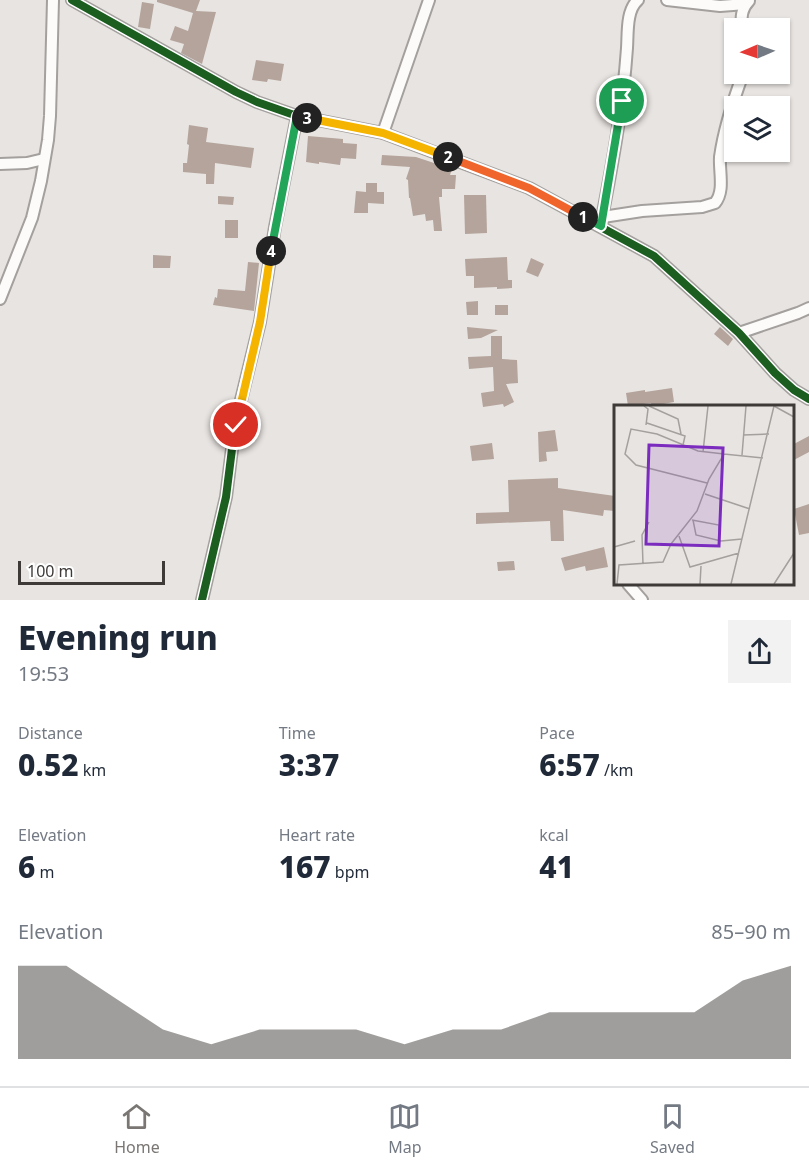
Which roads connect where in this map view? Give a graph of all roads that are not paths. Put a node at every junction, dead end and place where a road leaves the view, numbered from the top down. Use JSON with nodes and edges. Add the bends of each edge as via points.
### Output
{"nodes":[{"id":1,"x":53,"y":0,"type":"edge"},
{"id":2,"x":72,"y":0,"type":"edge"},
{"id":3,"x":429,"y":0,"type":"edge"},
{"id":4,"x":638,"y":0,"type":"edge"},
{"id":5,"x":667,"y":0,"type":"edge"},
{"id":6,"x":748,"y":2,"type":"edge"},
{"id":7,"x":742,"y":18,"type":"edge"},
{"id":8,"x":739,"y":84,"type":"edge"},
{"id":9,"x":297,"y":116,"type":"junction"},
{"id":10,"x":383,"y":133,"type":"junction"},
{"id":11,"x":44,"y":159,"type":"junction"},
{"id":12,"x":0,"y":164,"type":"edge"},
{"id":13,"x":602,"y":222,"type":"junction"},
{"id":14,"x":0,"y":299,"type":"edge"},
{"id":15,"x":809,"y":308,"type":"edge"},
{"id":16,"x":739,"y":333,"type":"junction"},
{"id":17,"x":809,"y":399,"type":"edge"},
{"id":18,"x":629,"y":585,"type":"edge"},
{"id":19,"x":202,"y":600,"type":"edge"},
{"id":20,"x":642,"y":600,"type":"edge"}],
"edges":[{"from":1,"to":11,"type":"street","via":[[50,116]]},
{"from":2,"to":9,"type":"street","via":[[236,92]]},
{"from":3,"to":10,"type":"street"},
{"from":4,"to":13,"type":"street","via":[[630,18],[622,101]]},
{"from":5,"to":6,"type":"street","via":[[720,6]]},
{"from":6,"to":7,"type":"street"},
{"from":8,"to":13,"type":"street","via":[[723,137],[717,201],[702,207],[642,212]]},
{"from":9,"to":10,"type":"street"},
{"from":9,"to":19,"type":"street","via":[[260,322],[236,425],[226,497]]},
{"from":10,"to":13,"type":"street","via":[[529,188]]},
{"from":11,"to":12,"type":"street"},
{"from":11,"to":14,"type":"street","via":[[32,218]]},
{"from":13,"to":16,"type":"street","via":[[654,256]]},
{"from":15,"to":16,"type":"street"},
{"from":16,"to":17,"type":"street","via":[[775,373]]},
{"from":18,"to":20,"type":"street"}]}
